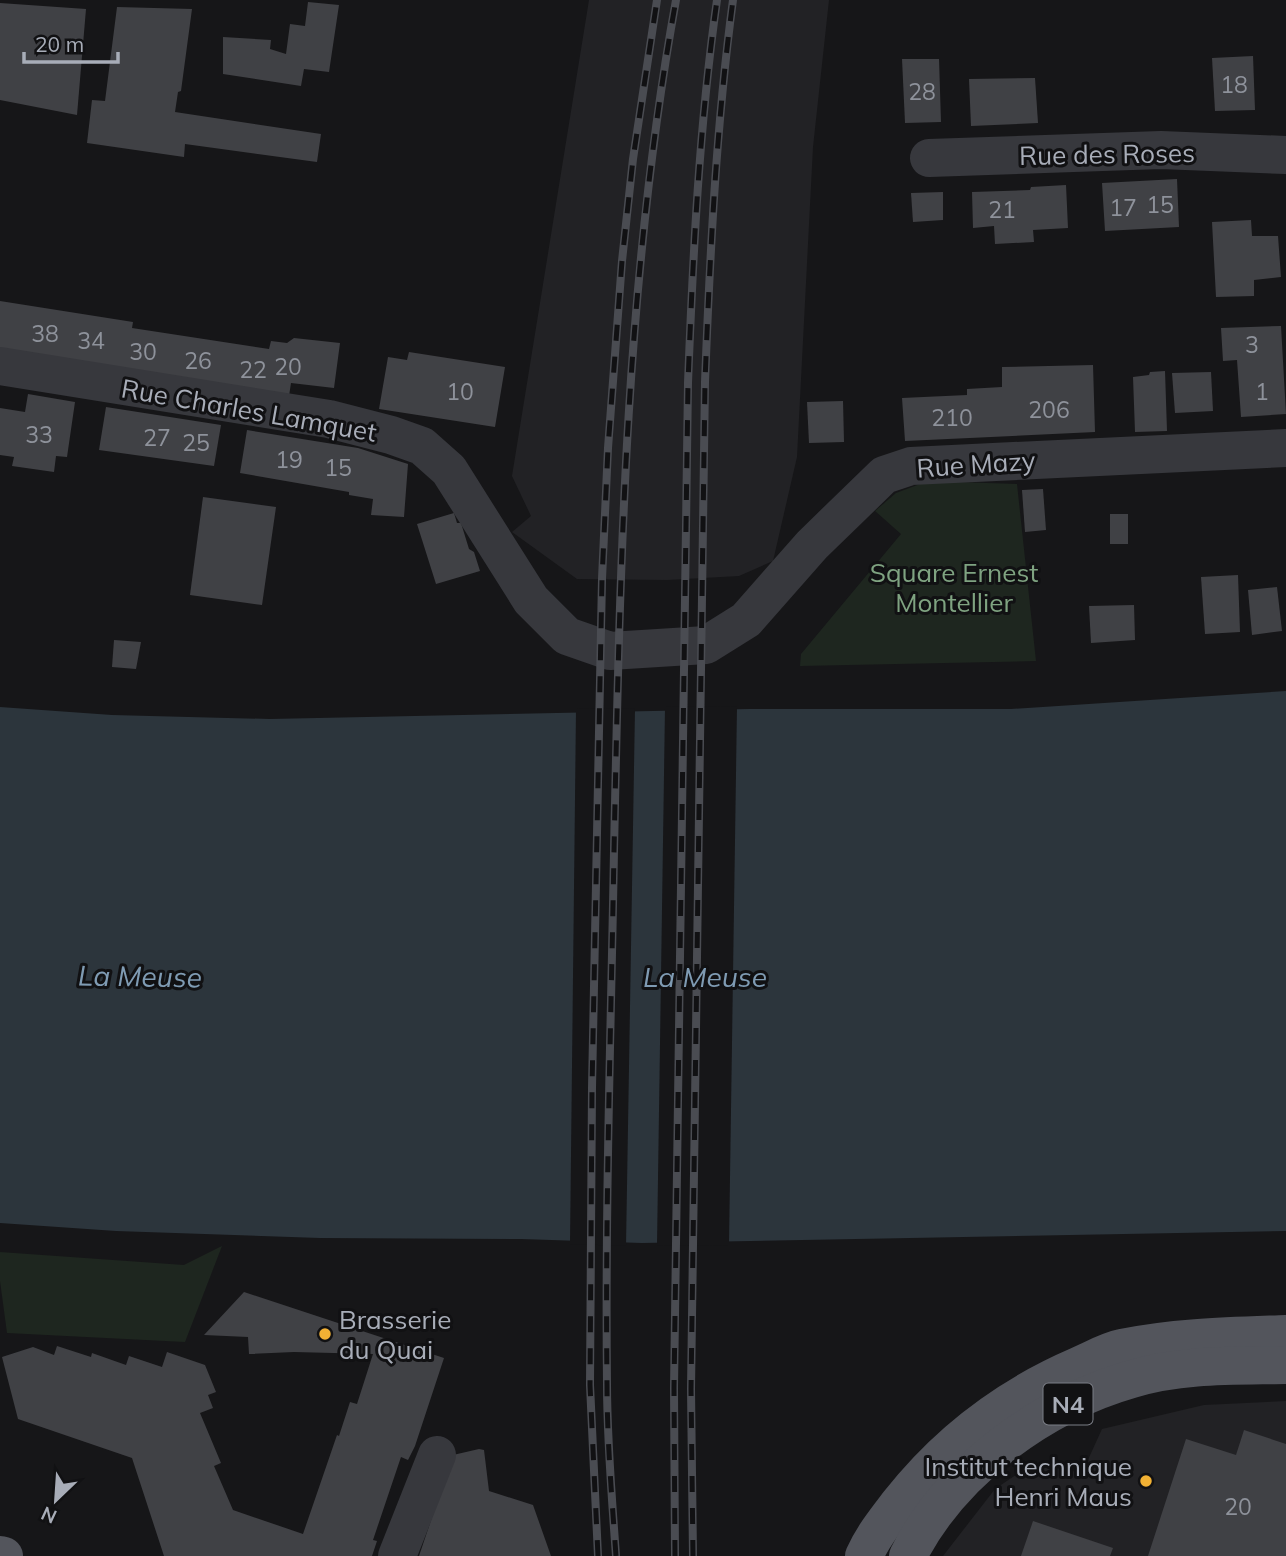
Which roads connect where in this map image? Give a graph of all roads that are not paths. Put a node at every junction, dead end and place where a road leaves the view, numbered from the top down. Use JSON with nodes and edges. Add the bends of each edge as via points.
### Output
{"nodes":[{"id":1,"x":1286,"y":155,"type":"edge"},
{"id":2,"x":929,"y":158,"type":"dead end"},
{"id":3,"x":0,"y":366,"type":"edge"},
{"id":4,"x":1286,"y":448,"type":"edge"},
{"id":5,"x":610,"y":651,"type":"joint"},
{"id":6,"x":1286,"y":1334,"type":"edge"},
{"id":7,"x":1286,"y":1364,"type":"edge"},
{"id":8,"x":437,"y":1455,"type":"dead end"},
{"id":9,"x":397,"y":1556,"type":"edge"},
{"id":10,"x":864,"y":1556,"type":"edge"},
{"id":11,"x":908,"y":1556,"type":"edge"}],
"edges":[{"from":1,"to":2,"type":"street","name":"Rue des Roses","via":[[1161,150]]},
{"from":3,"to":5,"type":"street","name":"Rue Charles Lamquet","via":[[329,419],[422,446],[449,470],[531,600],[567,636]]},
{"from":4,"to":5,"type":"street","name":"Rue Mazy","via":[[911,466],[884,475],[812,545],[746,620],[706,645]]},
{"from":6,"to":10,"type":"main road","number":"N4","via":[[1120,1348],[1032,1388],[955,1441],[905,1495],[873,1536]]},
{"from":7,"to":11,"type":"main road","number":"N4","via":[[1203,1367],[1133,1378],[1072,1402],[1027,1428],[983,1462],[942,1503]]},
{"from":8,"to":9,"type":"street"}]}
